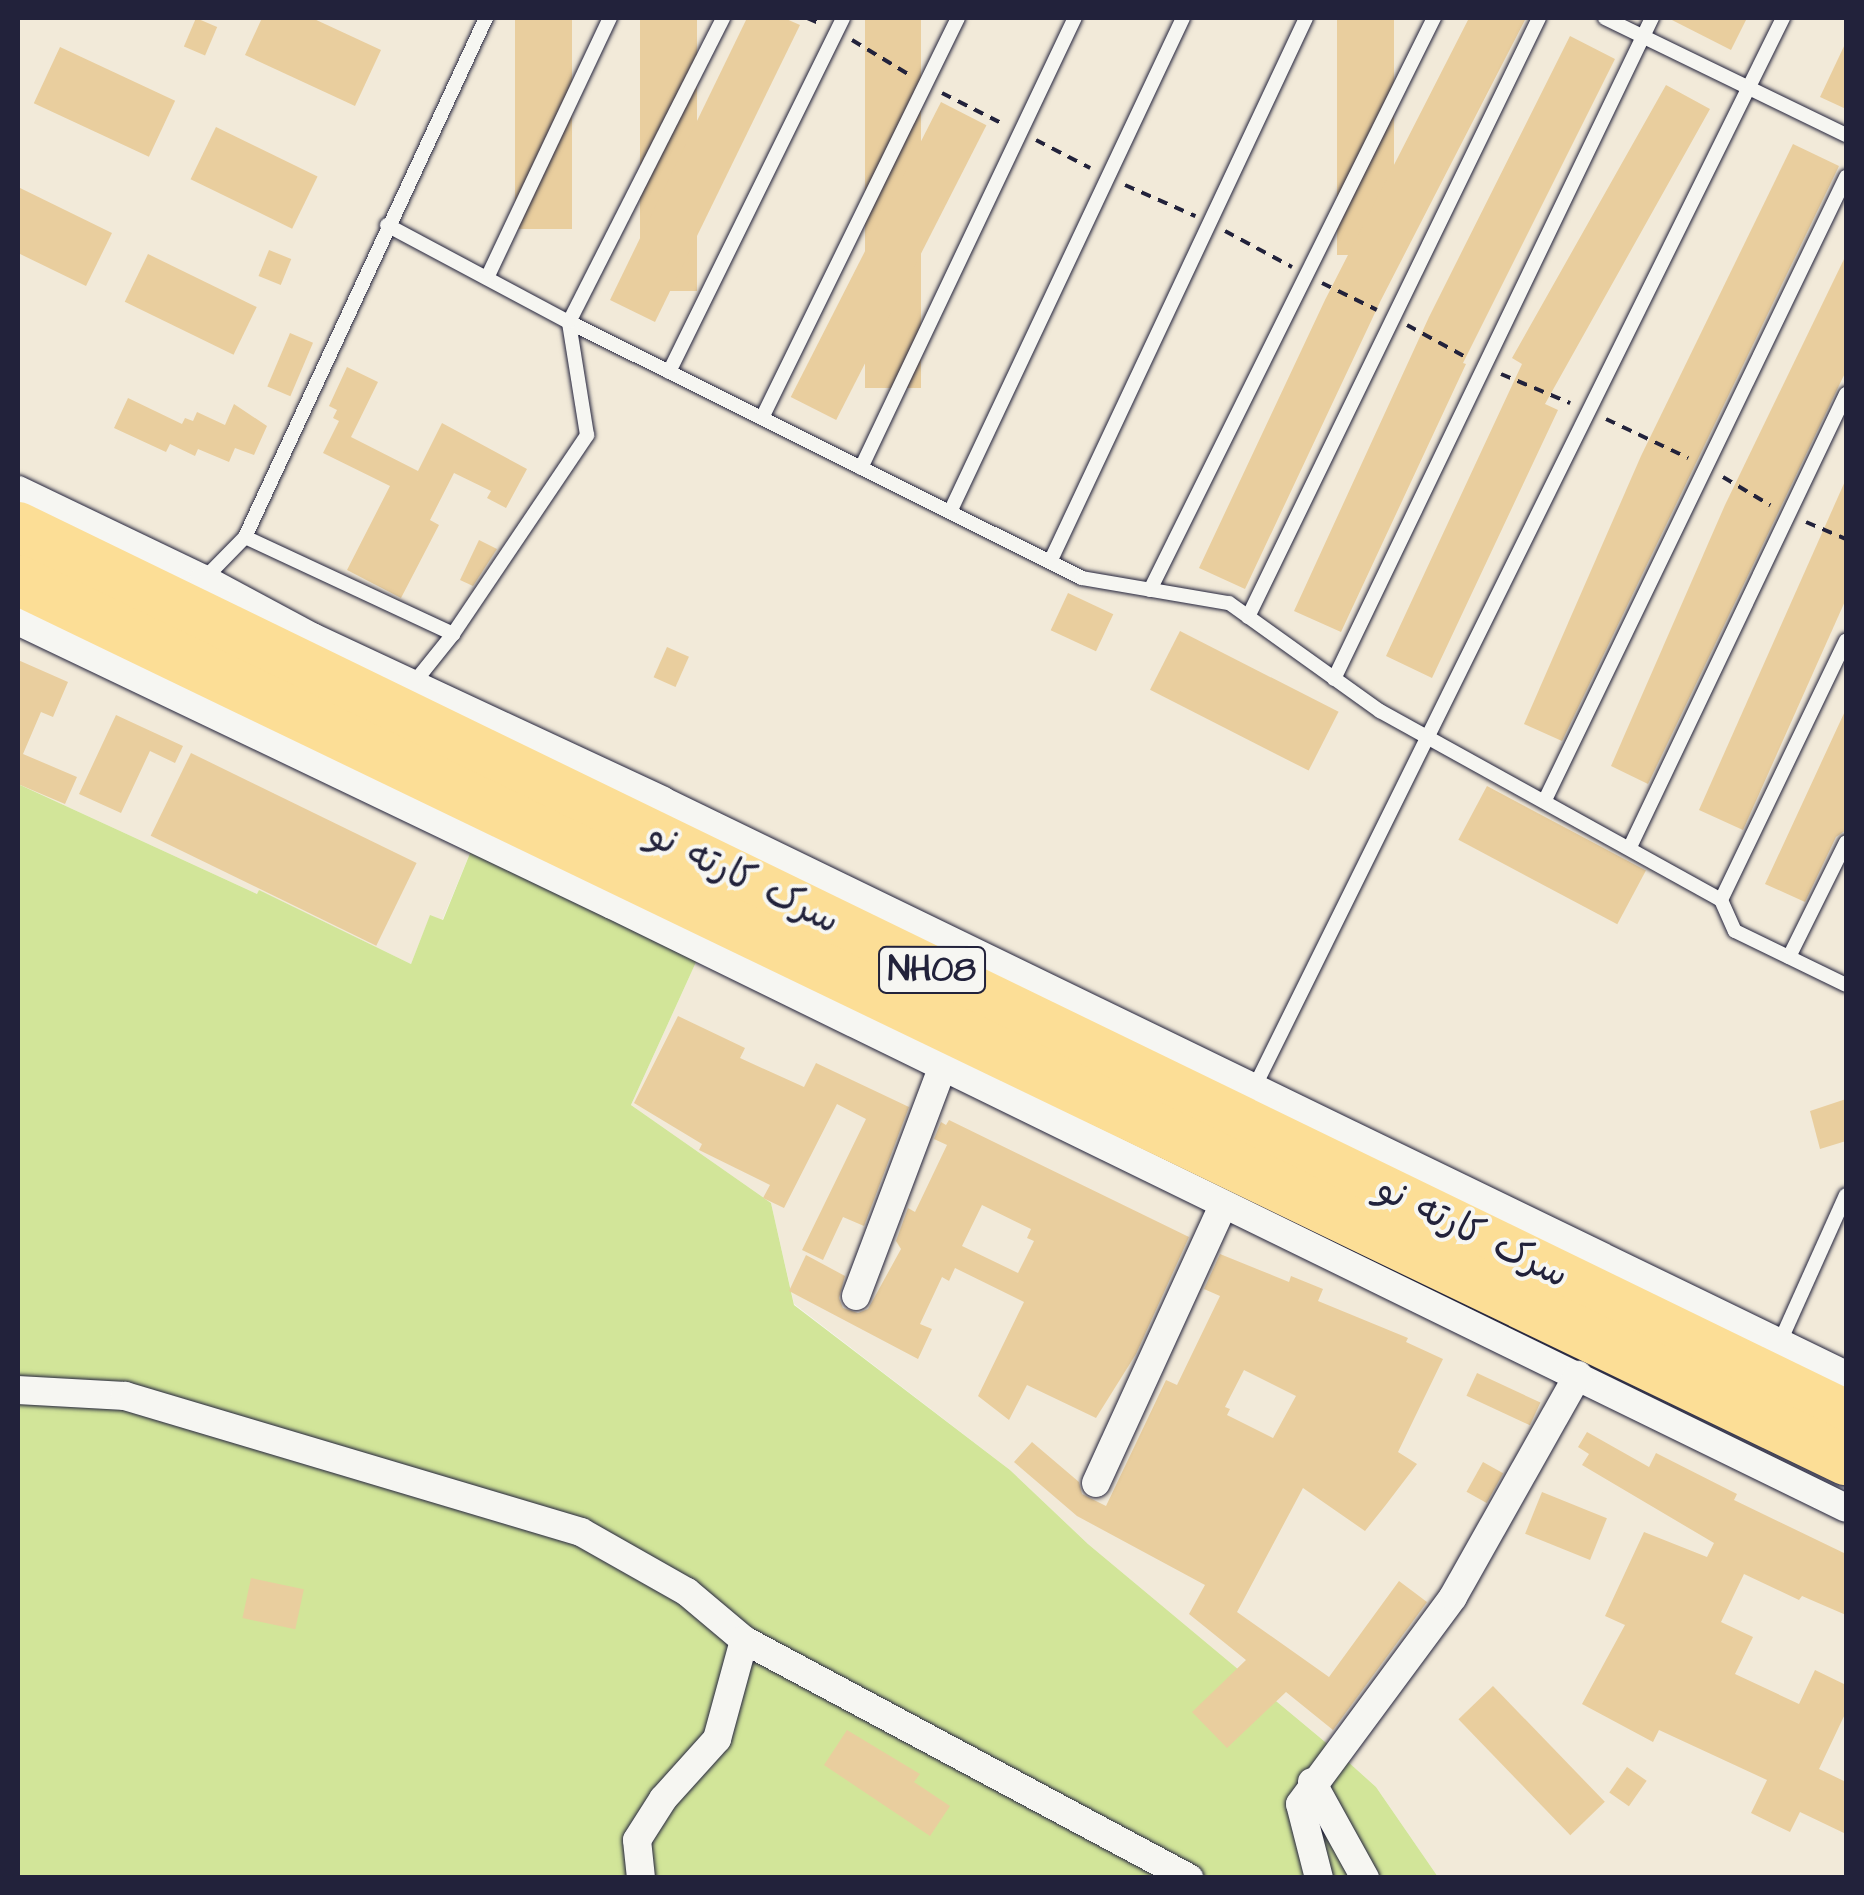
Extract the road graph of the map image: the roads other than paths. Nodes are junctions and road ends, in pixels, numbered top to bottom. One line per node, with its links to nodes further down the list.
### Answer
1 (486, 18): 18 (lane)
2 (610, 18): 19 (lane)
3 (723, 18): 20 (lane)
4 (843, 18): 21 (lane)
5 (958, 18): 23 (lane)
6 (1074, 18): 24 (lane)
7 (1184, 18): 26 (lane)
8 (1306, 18): 29 (lane)
9 (1434, 18): 32 (lane)
10 (1539, 18): 33 (lane)
11 (1606, 18): 14 (lane)
12 (1652, 18): 14 (lane)
13 (1783, 18): 15 (lane)
14 (1644, 36): 15 (lane); 37 (lane)
15 (1750, 88): 16 (lane); 39 (lane)
16 (1846, 135)
17 (1846, 177): 40 (lane)
18 (387, 225): 19 (lane); 28 (lane)
19 (487, 278): 20 (lane)
20 (570, 322): 21 (lane); 35 (lane)
21 (669, 372): 23 (lane)
22 (1846, 394): 42 (lane)
23 (762, 418): 24 (lane)
24 (861, 468): 26 (lane)
25 (18, 490): 30 (street)
26 (950, 512): 29 (lane)
27 (18, 526): 38 (highway, NH08)
28 (244, 537): 30 (lane); 35 (lane)
29 (1050, 562): 32 (lane)
30 (204, 578): 38 (street)
31 (18, 580): 38 (highway, NH08)
32 (1150, 590): 33 (lane)
33 (1248, 617): 37 (lane)
34 (18, 621): 46 (street)
35 (453, 634): 38 (lane)
36 (1846, 640): 43 (lane)
37 (1334, 678): 39 (lane)
38 (411, 725): 47 (street); 53 (highway, NH08)
39 (1431, 737): 40 (lane); 47 (lane)
40 (1545, 800): 42 (lane)
41 (1846, 842): 44 (lane)
42 (1630, 848): 43 (lane)
43 (1721, 900): 44 (lane)
44 (1789, 958): 45 (lane)
45 (1846, 985)
46 (942, 1069): 49 (street); 50 (street)
47 (1253, 1089): 53 (street)
48 (1846, 1195): 53 (lane)
49 (1223, 1205): 52 (street); 57 (street)
50 (856, 1296)
51 (1846, 1374): 53 (street)
52 (1578, 1375): 58 (street); 60 (street)
53 (1764, 1384): 55 (highway, NH08); 56 (highway, NH08)
54 (18, 1390): 59 (street)
55 (1846, 1415)
56 (1846, 1460)
57 (1096, 1482)
58 (1846, 1508)
59 (744, 1640): 61 (street); 62 (street)
60 (1312, 1782): 63 (street); 64 (street)
61 (641, 1878)
62 (1188, 1878)
63 (1319, 1878)
64 (1365, 1878)

